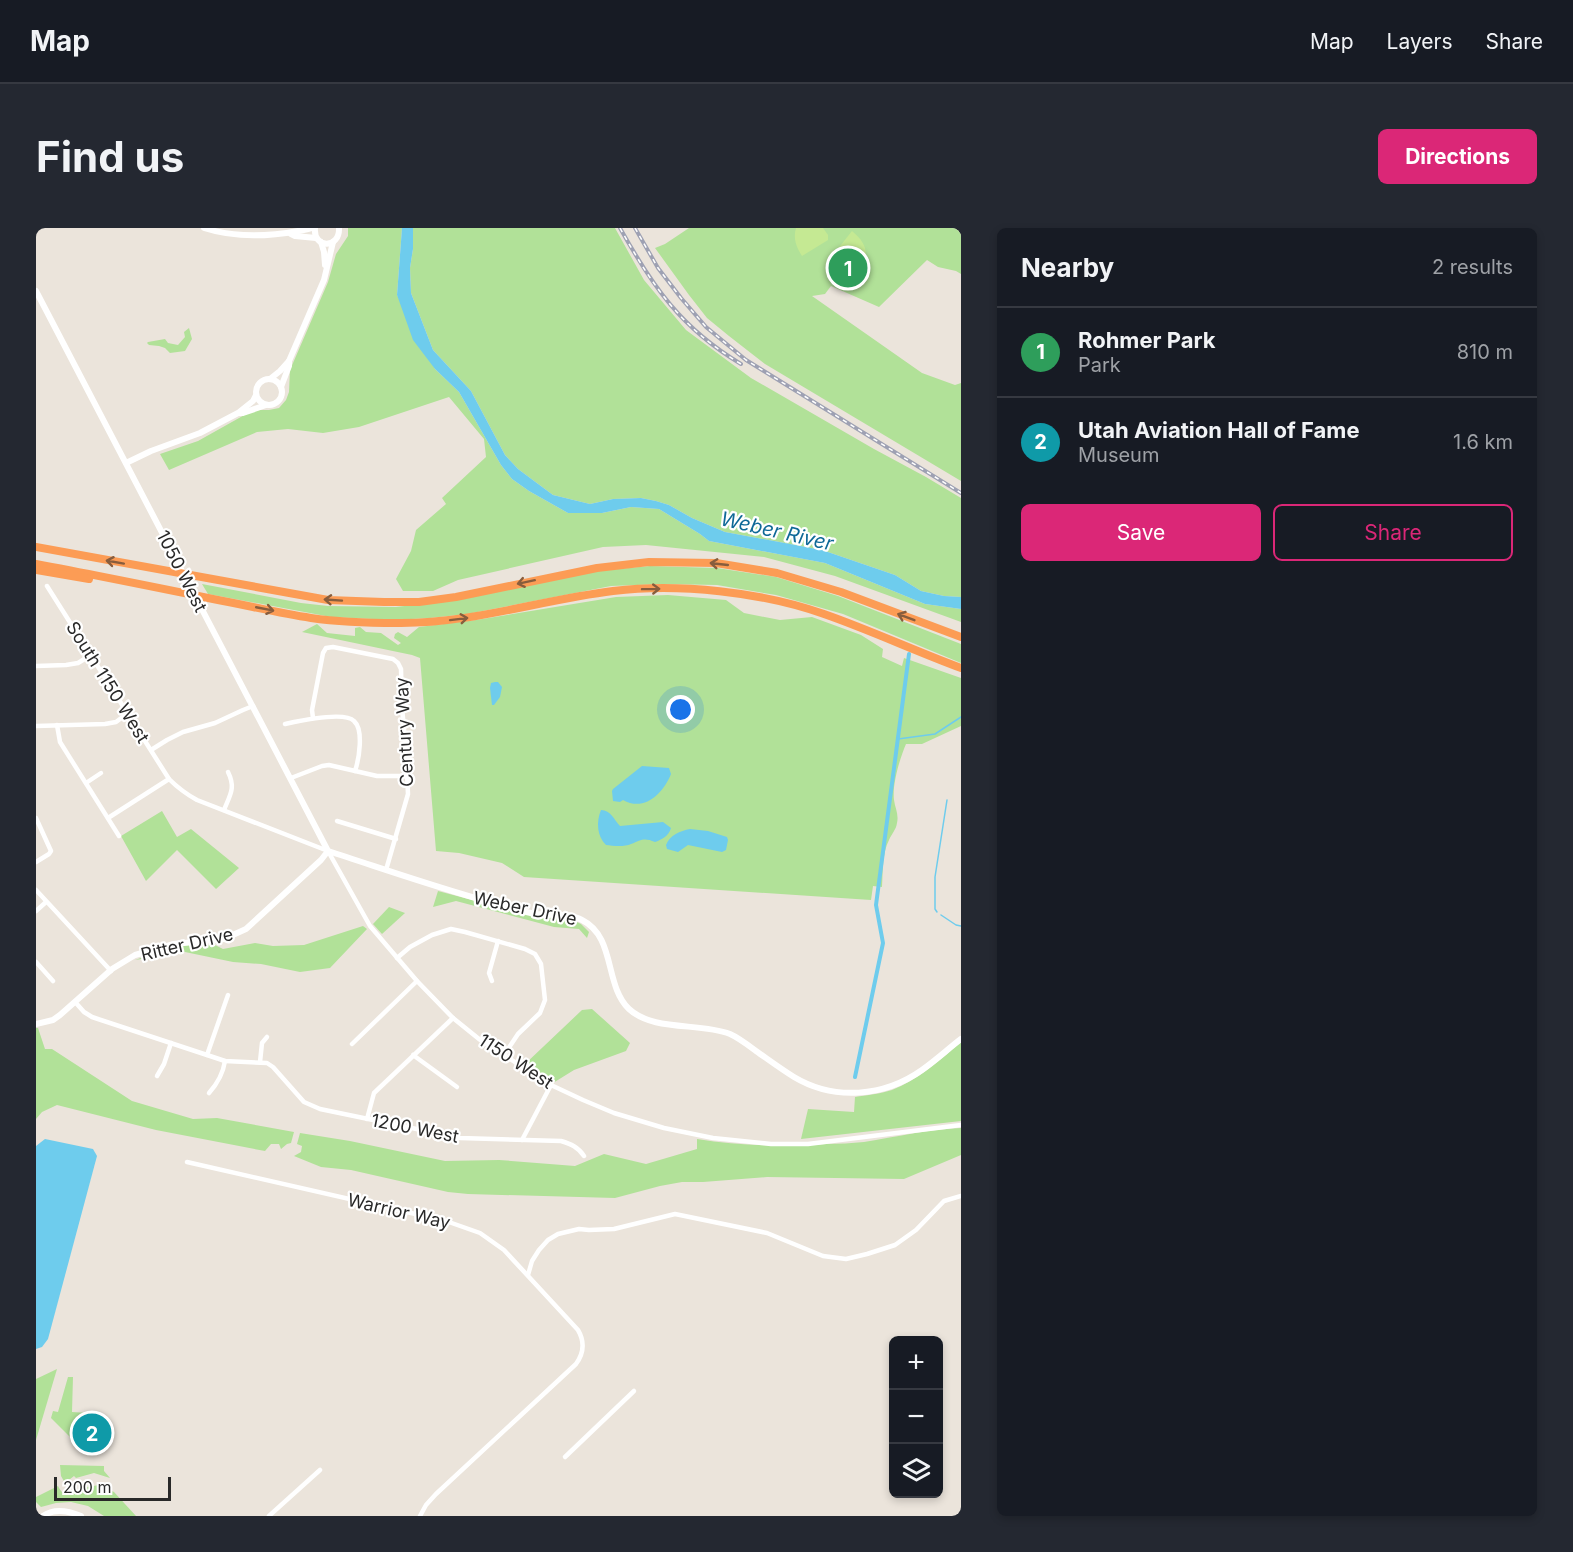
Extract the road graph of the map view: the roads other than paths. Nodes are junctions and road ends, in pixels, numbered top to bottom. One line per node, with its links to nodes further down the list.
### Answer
1 (204, 228): 4 (street)
2 (313, 228): 4 (street); 5 (street)
3 (339, 228): 6 (street)
4 (290, 234): 5 (street)
5 (318, 240): 6 (street); 7 (street)
6 (333, 242): 7 (street)
7 (327, 268): 9 (street)
8 (36, 291): 15 (street, 1050 West)
9 (289, 361): 10 (street); 11 (street)
10 (270, 379): 11 (street); 12 (street)
11 (281, 387): 13 (street)
12 (256, 395): 13 (street); 14 (street)
13 (266, 404): 14 (street)
14 (238, 413): 15 (street)
15 (126, 463): 27 (street, 1050 West)
16 (36, 542): 18 (highway)
17 (36, 548): 18 (highway)
18 (70, 554): 23 (highway, one-way to 18)
19 (36, 564): 22 (highway)
20 (36, 570): 22 (highway)
21 (47, 586): 24 (street, South 1150 West)
22 (176, 591): 26 (highway, one-way to 26)
23 (961, 637)
24 (91, 655): 25 (street); 28 (street, South 1150 West)
25 (36, 666)
26 (961, 668)
27 (253, 706): 33 (street); 38 (street, 1050 West)
28 (128, 714): 31 (street); 33 (street, South 1150 West)
29 (313, 718): 30 (street); 34 (street); 37 (street, Century Way)
30 (285, 724)
31 (57, 725): 32 (street); 40 (street)
32 (36, 726)
33 (151, 750): 39 (street, South 1150 West)
34 (355, 771): 37 (street); 38 (street)
35 (228, 772): 41 (street)
36 (101, 773): 40 (street)
37 (408, 776): 46 (street, Century Way)
38 (291, 778): 47 (street, 1050 West)
39 (169, 779): 41 (street); 43 (street)
40 (86, 783): 43 (street)
41 (224, 810): 47 (street)
42 (36, 818): 48 (street)
43 (108, 818): 45 (street)
44 (337, 820): 46 (street)
45 (119, 836)
46 (396, 839): 49 (street, Century Way)
47 (328, 851): 49 (street, Weber Drive); 54 (street, 1150 West); 56 (street, Ritter Drive)
48 (36, 862)
49 (386, 870): 65 (street, Weber Drive)
50 (36, 890): 51 (street)
51 (46, 902): 52 (street); 56 (street)
52 (36, 911)
53 (498, 941): 54 (street); 59 (street); 70 (street)
54 (397, 958): 58 (street, 1150 West)
55 (36, 962): 57 (street)
56 (111, 971): 61 (street, Ritter Drive)
57 (53, 981)
58 (417, 981): 62 (street, 1150 West); 67 (street)
59 (492, 981)
60 (228, 995): 68 (street)
61 (76, 1003): 63 (street, Ritter Drive); 66 (street)
62 (453, 1018): 69 (street); 70 (street, 1150 West)
63 (36, 1024)
64 (267, 1037): 72 (street)
65 (961, 1040)
66 (171, 1043): 68 (street); 73 (street)
67 (352, 1044)
68 (207, 1055): 71 (street)
69 (414, 1055): 75 (street); 77 (street)
70 (504, 1055): 74 (street, 1150 West)
71 (225, 1060): 72 (street); 76 (street)
72 (260, 1062): 77 (street, 1200 West)
73 (157, 1076)
74 (551, 1085): 78 (street, 1150 West); 79 (street)
75 (457, 1088)
76 (209, 1093)
77 (367, 1119): 79 (street, 1200 West)
78 (961, 1125)
79 (522, 1140): 80 (street, 1200 West)
80 (584, 1156)
81 (187, 1162): 83 (street, Warrior Way)
82 (961, 1196): 83 (street)
83 (528, 1275): 91 (street, Warrior Way)
84 (634, 1391): 85 (street)
85 (565, 1457)
86 (320, 1470): 90 (street)
87 (59, 1514): 88 (street); 89 (street)
88 (43, 1516)
89 (81, 1516)
90 (269, 1516)
91 (420, 1516)

